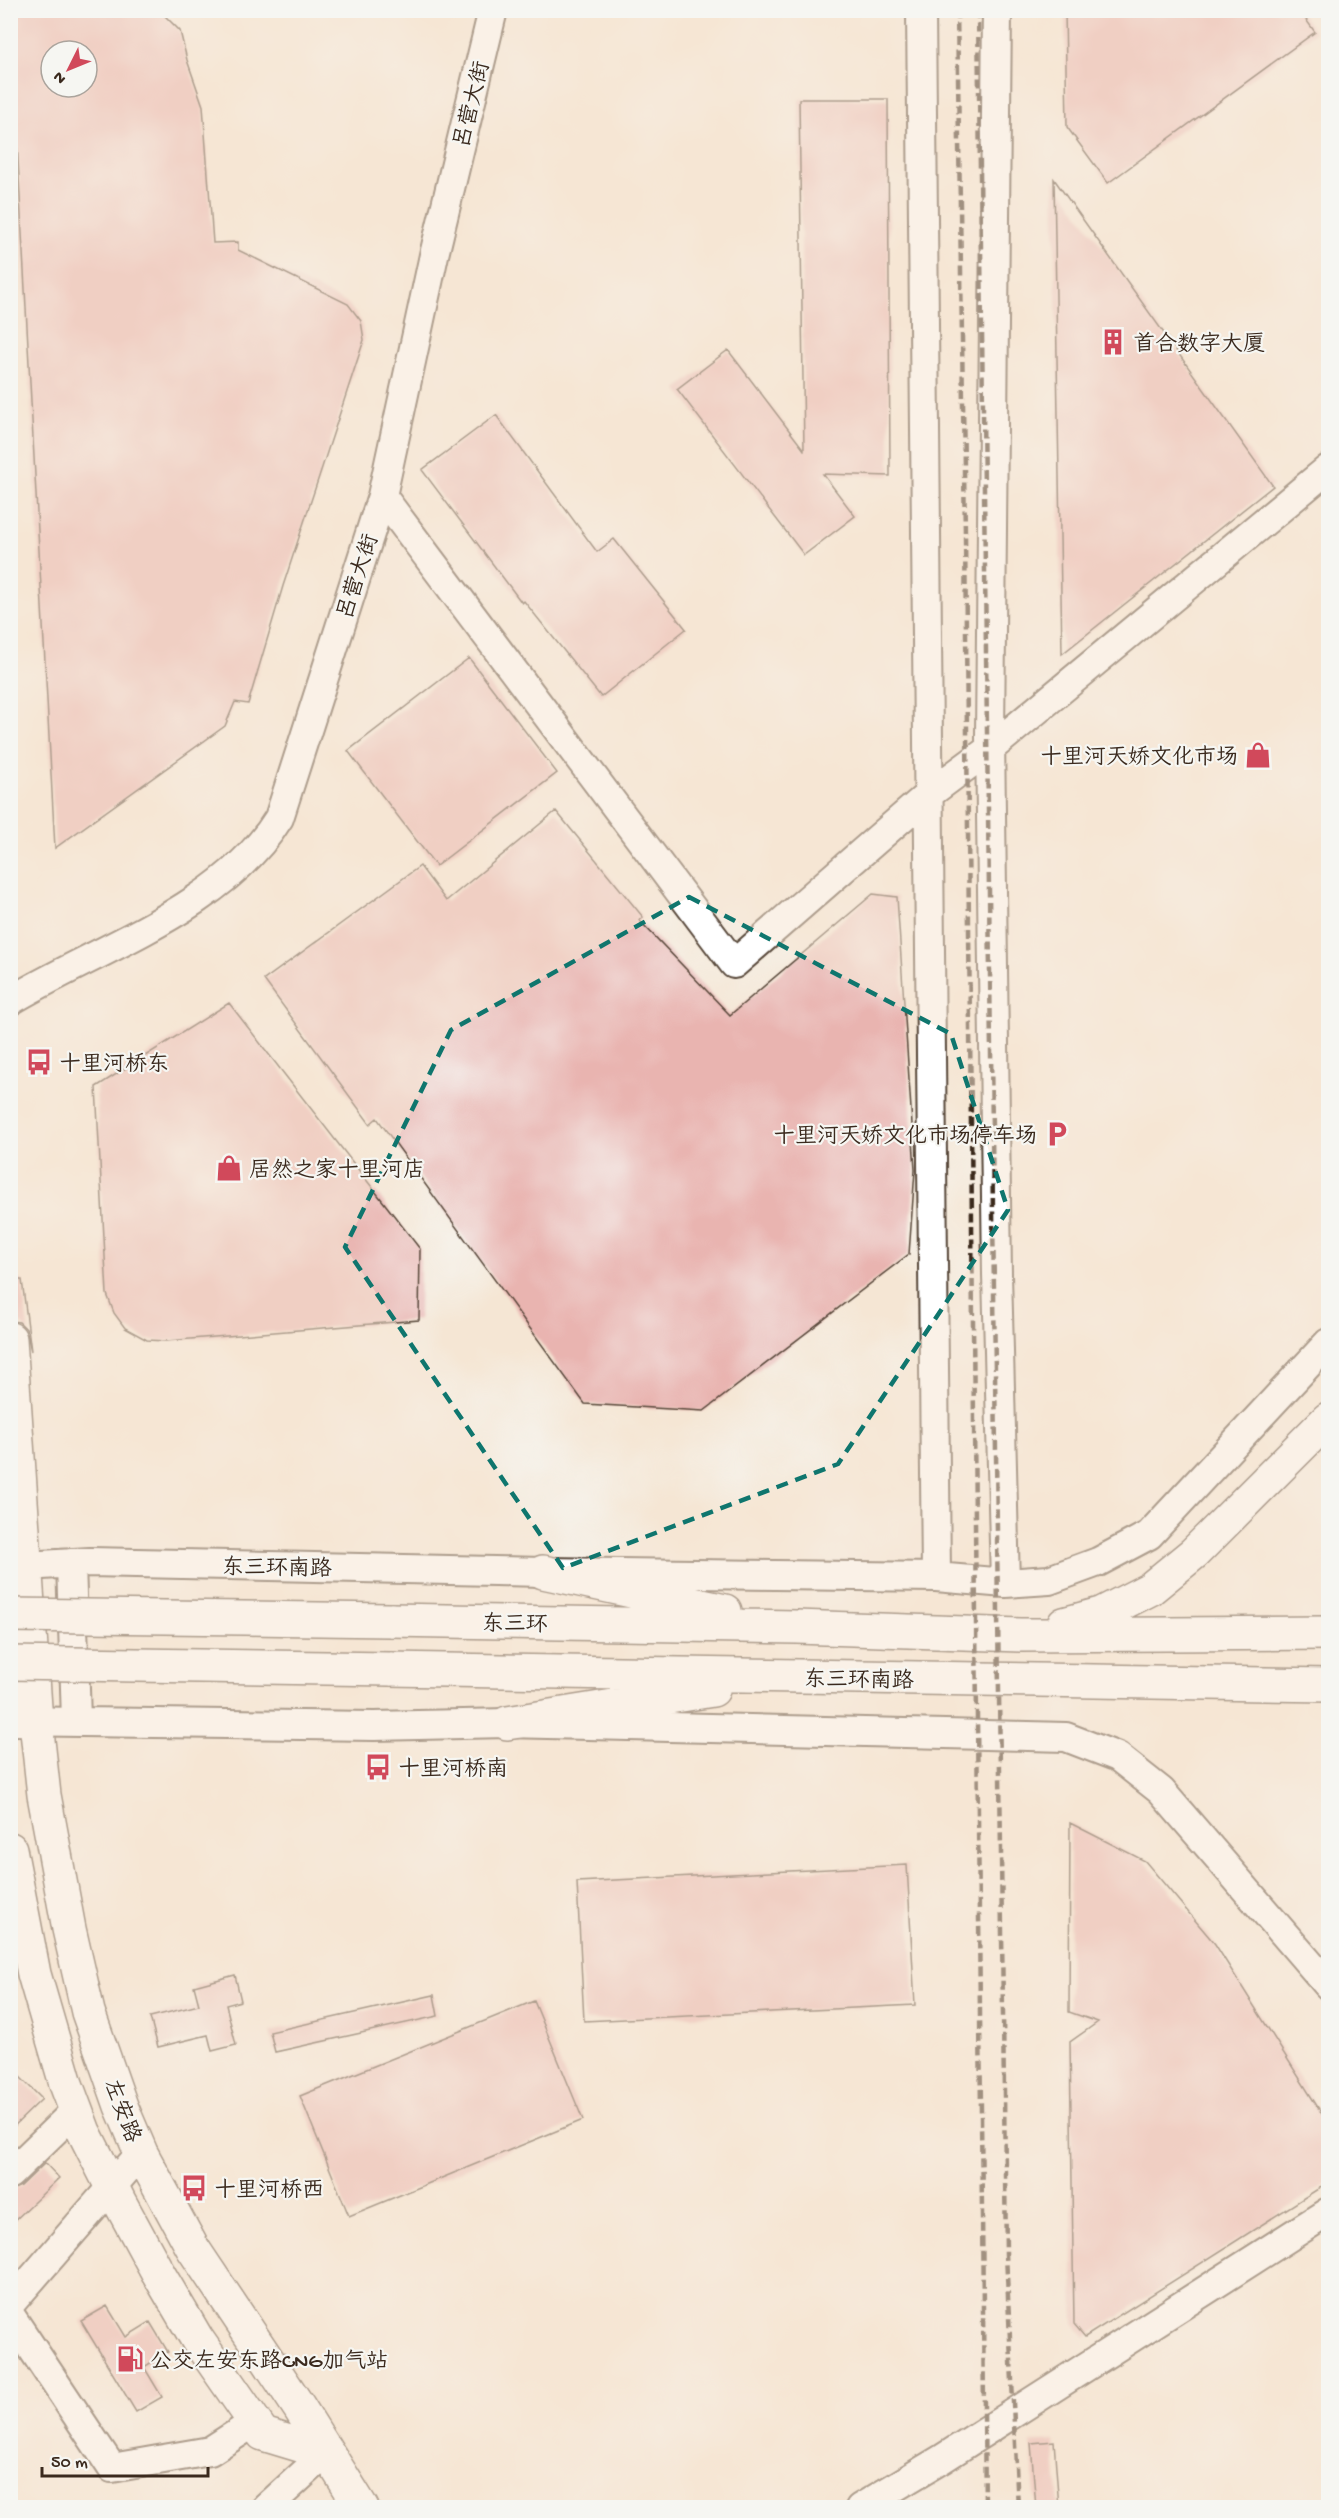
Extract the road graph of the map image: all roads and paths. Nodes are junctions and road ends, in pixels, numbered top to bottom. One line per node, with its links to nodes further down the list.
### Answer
1 (493, 10): 5 (street, 吕营大街)
2 (921, 10): 7 (street)
3 (997, 10): 6 (street)
4 (1329, 469): 6 (street)
5 (382, 496): 7 (street); 8 (street, 吕营大街)
6 (991, 748): 7 (street); 16 (street)
7 (929, 794): 15 (street)
8 (10, 1000)
9 (10, 1339): 13 (main road, 左安路)
10 (1329, 1343): 16 (street, 东三环南路)
11 (1329, 1419): 20 (main road)
12 (71, 1563): 13 (street, 东三环南路); 14 (street, 东三环南路); 24 (street)
13 (18, 1567): 25 (main road, 左安路)
14 (543, 1572): 15 (street, 东三环南路); 18 (main road)
15 (936, 1577): 16 (street, 东三环南路)
16 (1005, 1583)
17 (10, 1615): 18 (main road, 东三环, bridge)
18 (797, 1627): 20 (main road, 东三环)
19 (1329, 1634): 20 (main road)
20 (1020, 1635)
21 (10, 1663): 22 (main road, 东三环南路, bridge)
22 (800, 1677): 23 (main road, 东三环南路); 26 (main road)
23 (1329, 1685)
24 (76, 1720): 25 (street); 26 (street)
25 (23, 1722): 30 (main road, 左安路)
26 (507, 1723): 28 (street)
27 (10, 1849): 29 (main road, 左安路)
28 (1329, 1985)
29 (76, 2110): 31 (street); 32 (main road, 左安路)
30 (141, 2153): 32 (street); 37 (main road, 左安路)
31 (10, 2174)
32 (112, 2186): 34 (street); 36 (main road, 左安路)
33 (1329, 2212): 40 (street)
34 (10, 2304)
35 (10, 2315): 36 (street)
36 (255, 2422): 37 (main road, 左安路)
37 (326, 2453): 38 (street); 39 (main road, 左安路)
38 (266, 2508)
39 (362, 2508)
40 (860, 2508)

